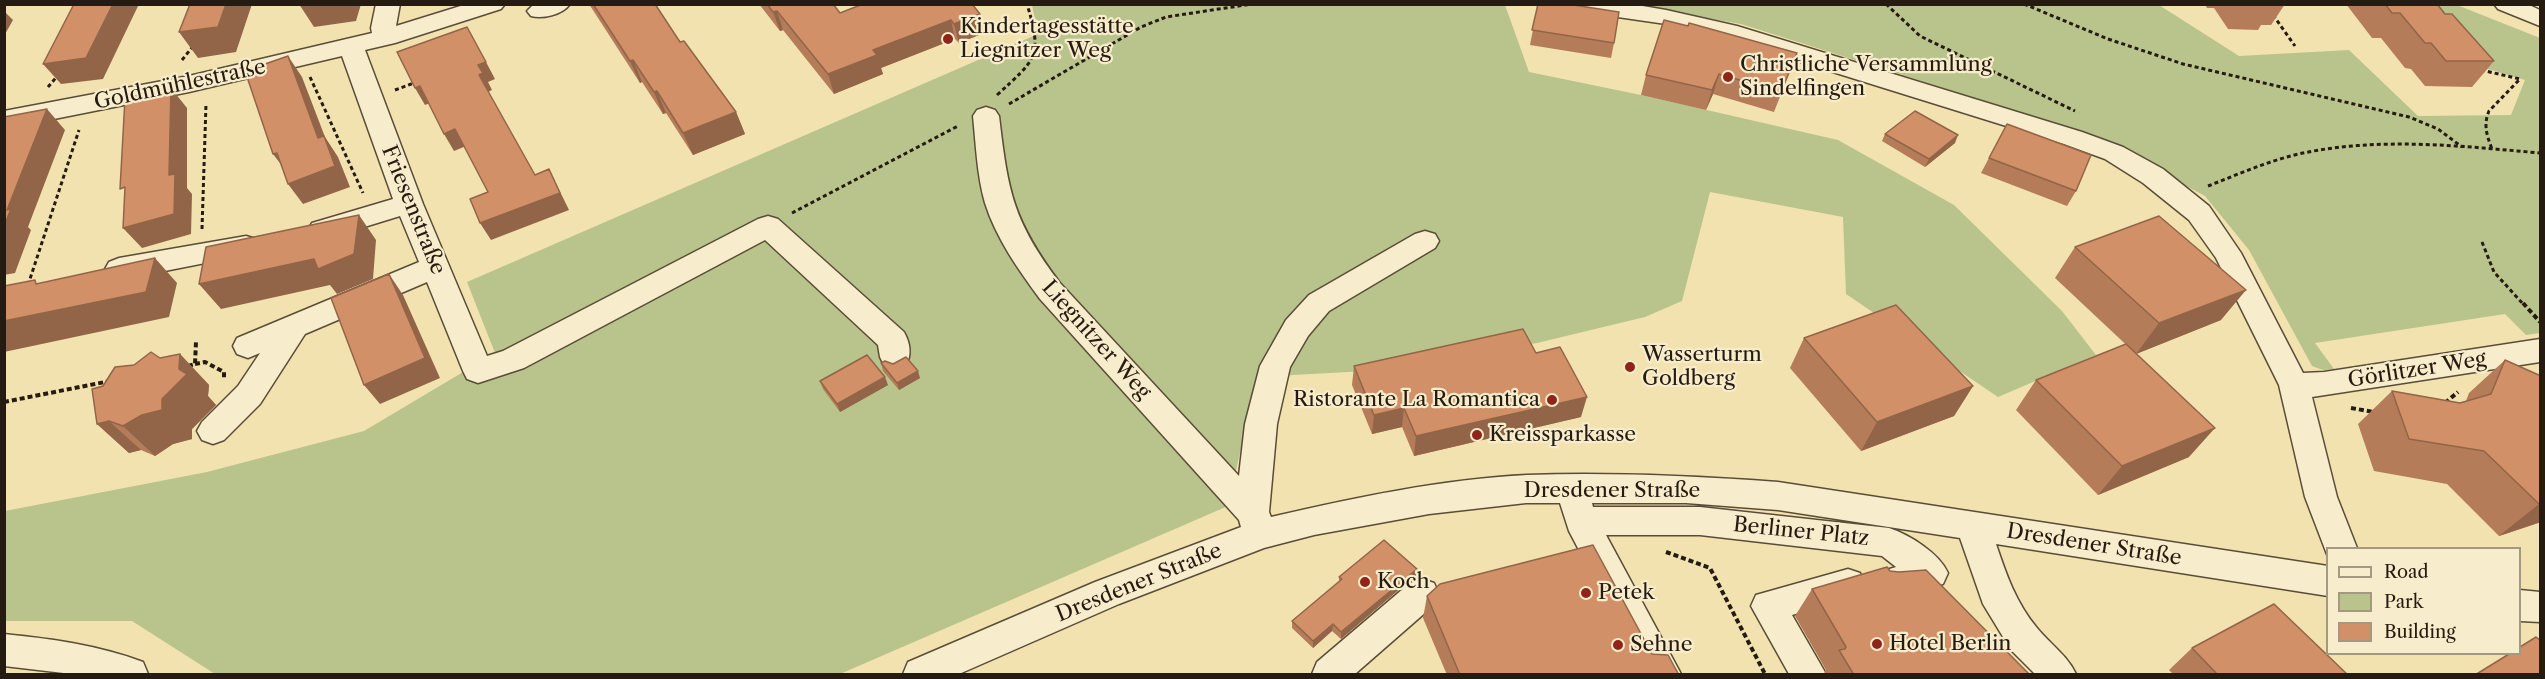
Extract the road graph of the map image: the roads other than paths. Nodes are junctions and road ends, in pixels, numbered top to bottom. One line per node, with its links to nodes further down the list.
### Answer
1 (388, 4): 6 (street)
2 (493, 4): 6 (street, Goldmühlestraße)
3 (1576, 4): 20 (street)
4 (2506, 4): 5 (street)
5 (2541, 19)
6 (386, 38): 7 (street, Goldmühlestraße)
7 (351, 47): 9 (street, Goldmühlestraße); 10 (street, Friesenstraße)
8 (989, 108): 24 (street, Liegnitzer Weg)
9 (4, 120)
10 (409, 204): 11 (street); 14 (street, Friesenstraße)
11 (299, 236)
12 (270, 242): 15 (street)
13 (1425, 242): 24 (street)
14 (435, 267): 16 (street); 18 (street, Friesenstraße)
15 (98, 273)
16 (295, 326): 17 (street); 21 (street)
17 (248, 346)
18 (895, 357)
19 (2538, 364): 20 (street, Görlitzer Weg)
20 (2294, 385): 26 (street)
21 (213, 431)
22 (1572, 487): 23 (street); 24 (street, Dresdener Straße); 25 (street, Dresdener Straße)
23 (1581, 521): 35 (street); 36 (street, Berliner Platz)
24 (1257, 523): 32 (street, Dresdener Straße)
25 (1974, 526): 27 (street, Dresdener Straße); 37 (street)
26 (2339, 547)
27 (2326, 581)
28 (1422, 594): 34 (street)
29 (2521, 606): 30 (street)
30 (2541, 607)
31 (4, 650): 33 (street)
32 (932, 672)
33 (130, 675)
34 (1330, 675)
35 (1663, 675)
36 (1808, 675)
37 (2058, 675)

